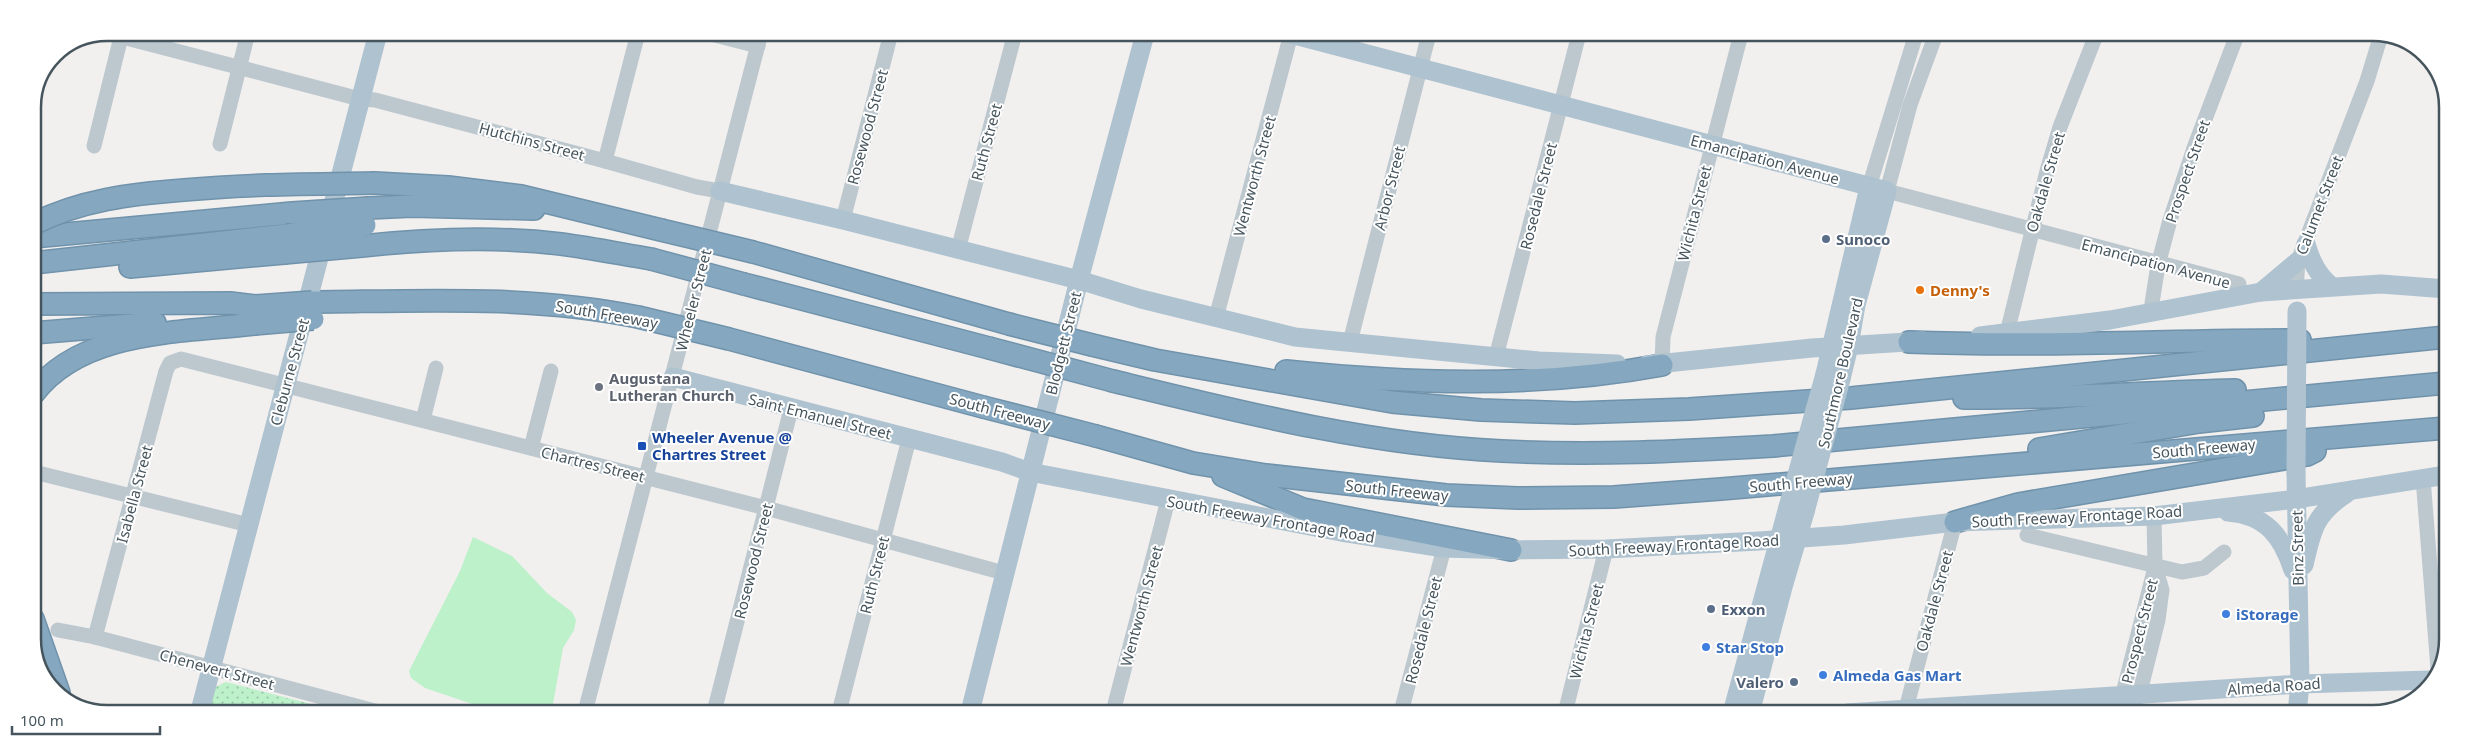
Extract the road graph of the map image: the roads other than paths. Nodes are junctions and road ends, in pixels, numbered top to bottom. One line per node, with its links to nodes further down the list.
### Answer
1 (115, 41): 26 (street)
2 (142, 41): 20 (street, Hutchins Street)
3 (246, 41): 20 (street)
4 (376, 41): 22 (main road, Cleburne Street)
5 (636, 41): 27 (street)
6 (759, 41): 29 (street, Wheeler Street)
7 (889, 41): 32 (street, Rosewood Street)
8 (1013, 41): 38 (street, Ruth Street)
9 (1143, 41): 45 (main road, Blodgett Street)
10 (1289, 41): 55 (street, Wentworth Street)
11 (1317, 41): 21 (main road, Emancipation Avenue)
12 (1427, 41): 21 (street, Arbor Street)
13 (1578, 41): 23 (street, Rosedale Street)
14 (1739, 41): 25 (street, Wichita Street)
15 (1914, 41): 28 (street, Southmore Boulevard)
16 (1933, 41): 28 (street, Southmore Boulevard)
17 (2094, 41): 34 (street, Oakdale Street)
18 (2235, 41): 43 (street, Prospect Street)
19 (2379, 42): 37 (street, Calumet Street)
20 (239, 67): 22 (street, Hutchins Street); 24 (street)
21 (1420, 69): 23 (main road, Emancipation Avenue); 60 (street, Arbor Street)
22 (360, 99): 27 (street, Hutchins Street); 75 (main road, Cleburne Street)
23 (1561, 104): 25 (main road, Emancipation Avenue); 66 (street, Rosedale Street)
24 (220, 144)
25 (1711, 144): 28 (main road, Emancipation Avenue); 68 (street, Wichita Street)
26 (94, 146)
27 (605, 160): 29 (street, Hutchins Street)
28 (1878, 189): 34 (street, Emancipation Avenue); 52 (main road, Southmore Boulevard); 64 (main road, Southmore Boulevard)
29 (720, 191): 32 (main road, Hutchins Street); 72 (street, Wheeler Street)
30 (367, 216): 33 (highway); 35 (highway, bridge); 36 (highway, bridge)
31 (41, 220): 33 (highway, bridge)
32 (843, 220): 38 (main road, Hutchins Street)
33 (630, 224): 65 (highway, bridge)
34 (2031, 230): 43 (street, Emancipation Avenue); 57 (street, Oakdale Street)
35 (41, 236)
36 (286, 244): 39 (highway); 44 (highway); 74 (highway, bridge)
37 (2306, 244): 41 (street, Calumet Street); 47 (main road)
38 (958, 250): 45 (main road)
39 (83, 257): 40 (highway); 42 (highway)
40 (41, 259)
41 (2298, 261): 49 (street, Calumet Street); 50 (main road)
42 (41, 262)
43 (2158, 265): 46 (street, Emancipation Avenue); 53 (street, Prospect Street)
44 (41, 273)
45 (1078, 280): 55 (main road); 86 (main road, Blodgett Street)
46 (2239, 284)
47 (2331, 286): 48 (main road); 49 (main road)
48 (2439, 288)
49 (2296, 291): 50 (main road); 87 (main road, Calumet Street, bridge)
50 (2261, 292): 53 (main road)
51 (41, 304): 54 (highway)
52 (1856, 305): 62 (main road); 63 (main road, Southmore Boulevard)
53 (2155, 312): 57 (main road)
54 (255, 315): 56 (highway); 76 (highway); 85 (highway, South Freeway, bridge)
55 (1216, 318): 60 (main road)
56 (41, 332)
57 (2008, 333): 61 (main road)
58 (2439, 338): 59 (highway)
59 (2412, 340): 61 (highway); 77 (highway)
60 (1350, 342): 66 (main road)
61 (1909, 342): 62 (main road)
62 (1885, 344): 63 (main road)
63 (1850, 346): 64 (main road); 71 (main road, Southmore Boulevard)
64 (1830, 347): 68 (main road); 71 (main road, Southmore Boulevard)
65 (1131, 348): 68 (highway); 77 (highway)
66 (1496, 357): 68 (main road)
67 (181, 359): 75 (street, Chartres Street); 94 (street, Isabella Street)
68 (1662, 365)
69 (436, 368): 80 (street)
70 (551, 371): 84 (street)
71 (1833, 376): 103 (main road, Southmore Boulevard, bridge)
72 (673, 377): 79 (main road, Saint Emanuel Street); 90 (street, Wheeler Street)
73 (2439, 378): 77 (highway)
74 (2439, 384)
75 (285, 385): 80 (street, Chartres Street); 101 (main road, Cleburne Street)
76 (41, 386)
77 (1851, 398)
78 (2439, 398): 92 (highway)
79 (791, 409): 83 (main road, Saint Emanuel Street); 97 (street, Rosewood Street)
80 (423, 420): 84 (street, Chartres Street)
81 (2439, 429): 82 (highway, South Freeway)
82 (2343, 437): 92 (highway, South Freeway); 100 (highway)
83 (909, 439): 86 (main road, South Freeway Frontage Road); 104 (street, Ruth Street)
84 (531, 448): 90 (street, Chartres Street)
85 (1194, 463): 92 (highway, South Freeway); 108 (highway)
86 (1030, 472): 96 (main road, South Freeway Frontage Road); 111 (main road, Blodgett Street)
87 (2296, 473): 95 (main road, Binz Street)
88 (41, 474): 94 (street)
89 (2439, 476): 91 (main road, South Freeway Frontage Road)
90 (646, 478): 97 (street, Chartres Street); 124 (street, Wheeler Street)
91 (2423, 478): 93 (main road, South Freeway Frontage Road); 117 (street)
92 (1828, 479)
93 (2352, 490): 95 (main road, South Freeway Frontage Road); 113 (main road)
94 (133, 496): 101 (street); 115 (street, Isabella Street)
95 (2296, 499): 98 (main road, South Freeway Frontage Road); 113 (main road, Binz Street)
96 (1168, 500): 106 (main road, South Freeway Frontage Road); 128 (street, Wentworth Street)
97 (766, 508): 104 (street, Chartres Street); 125 (street, Rosewood Street)
98 (2202, 510): 99 (main road, South Freeway Frontage Road); 113 (main road)
99 (2154, 516): 100 (main road, South Freeway Frontage Road); 110 (street, Prospect Street)
100 (1955, 522): 103 (main road, South Freeway Frontage Road); 133 (street, Oakdale Street)
101 (249, 525): 118 (main road, Cleburne Street)
102 (2027, 535): 110 (street)
103 (1788, 539): 105 (main road, South Freeway Frontage Road); 112 (main road, Southmore Boulevard); 132 (main road, Southmore Boulevard)
104 (882, 540): 111 (street, Chartres Street); 126 (street, Ruth Street)
105 (1727, 543): 107 (main road, South Freeway Frontage Road); 112 (main road)
106 (1444, 548): 108 (main road, South Freeway Frontage Road); 129 (street, Rosedale Street)
107 (1606, 549): 108 (main road, South Freeway Frontage Road); 130 (street, Wichita Street)
108 (1510, 550)
109 (2224, 552): 110 (street)
110 (2155, 566): 134 (street, Prospect Street)
111 (1004, 573): 127 (main road, Blodgett Street)
112 (1766, 583): 131 (main road, Southmore Boulevard)
113 (2297, 587): 121 (main road, Binz Street)
114 (58, 630): 115 (street, Chenevert Street)
115 (95, 637): 118 (street, Chenevert Street)
116 (41, 641): 119 (highway)
117 (2437, 653)
118 (212, 668): 122 (main road, Cleburne Street); 123 (street, Chenevert Street)
119 (54, 677)
120 (2423, 680): 121 (main road, Almeda Road)
121 (2300, 684): 134 (main road, Almeda Road); 135 (main road, Binz Street)
122 (202, 705)
123 (352, 705)
124 (587, 705)
125 (716, 705)
126 (841, 705)
127 (972, 705)
128 (1115, 705)
129 (1404, 705)
130 (1567, 705)
131 (1734, 705)
132 (1752, 705)
133 (1907, 705)
134 (2128, 705)
135 (2299, 705)

